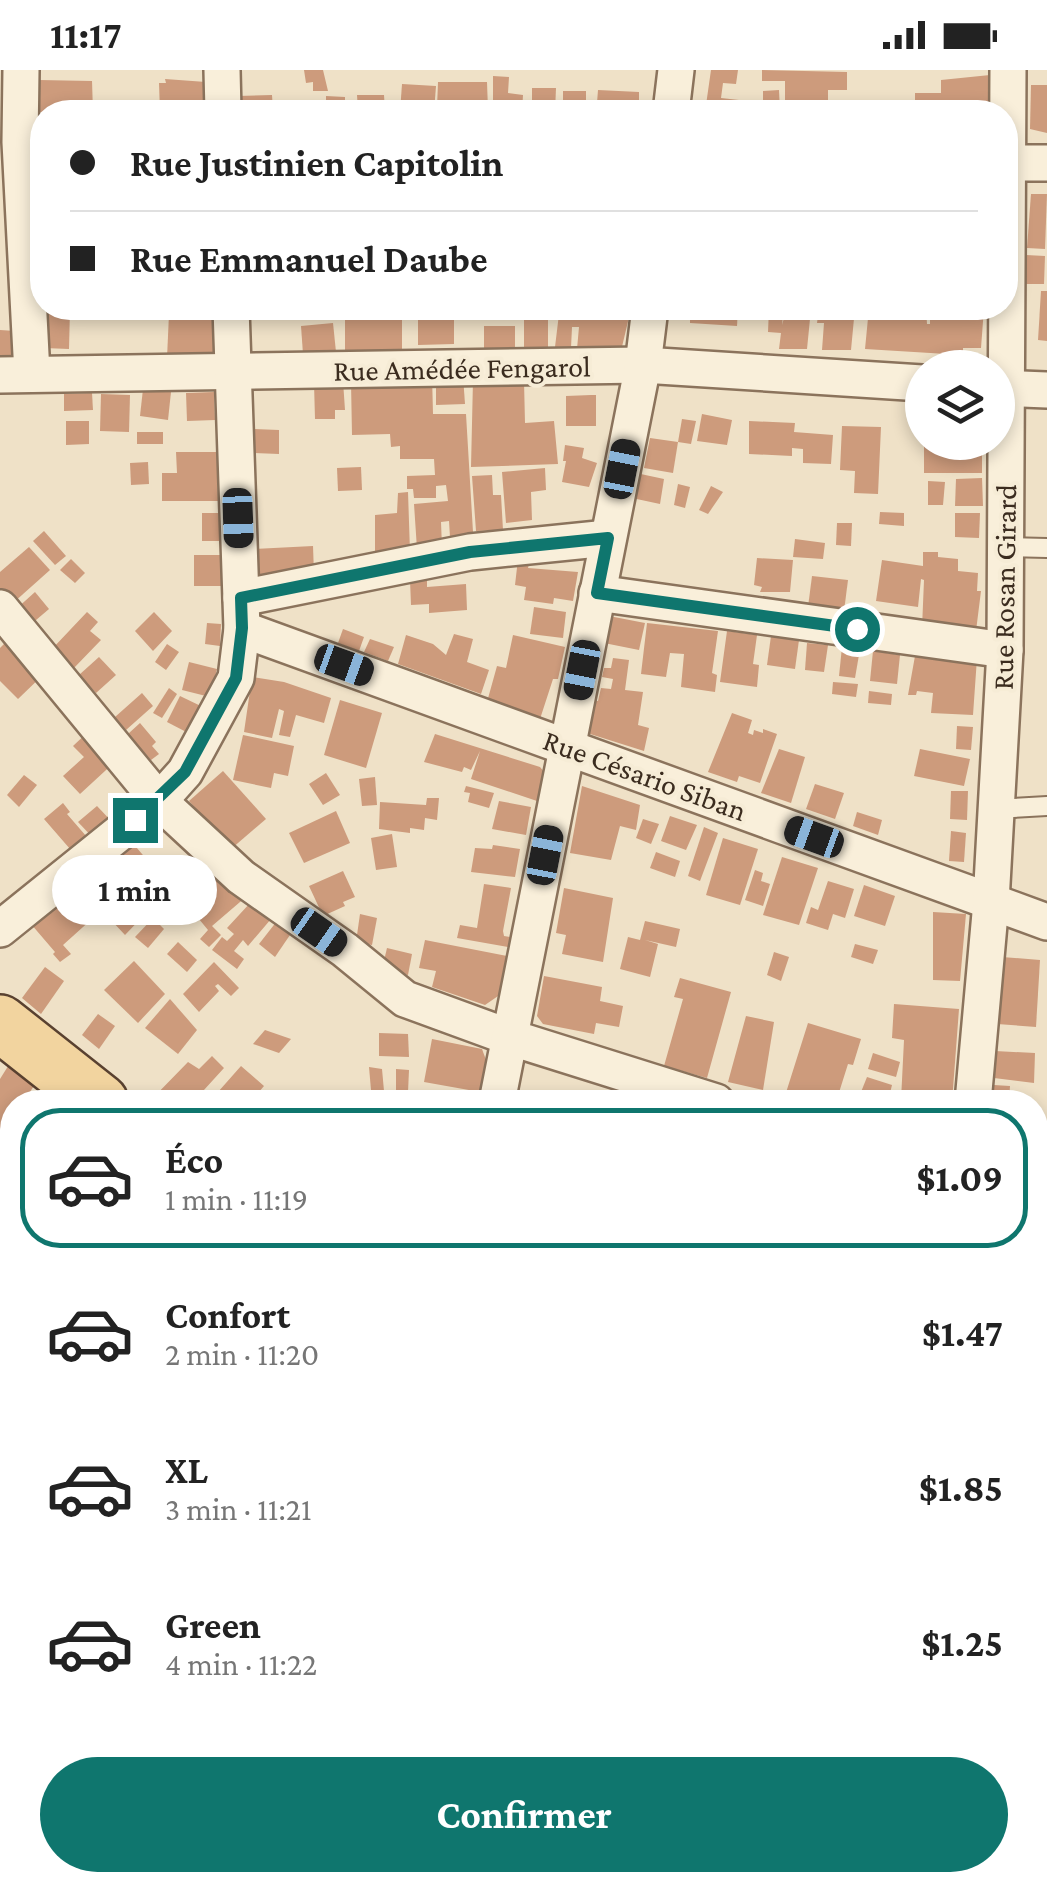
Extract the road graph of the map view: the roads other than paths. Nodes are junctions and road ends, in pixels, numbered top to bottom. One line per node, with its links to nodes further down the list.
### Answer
1 (21, 70): 8 (street)
2 (222, 70): 5 (street)
3 (676, 70): 6 (street)
4 (1008, 70): 7 (street, Rue Rosan Girard)
5 (223, 100)
6 (672, 100)
7 (1007, 100)
8 (21, 142): 11 (street)
9 (1018, 163): 10 (street)
10 (1047, 164)
11 (23, 263): 18 (street)
12 (231, 320): 17 (street)
13 (649, 320): 16 (street)
14 (1003, 320): 15 (street, Rue Rosan Girard)
15 (1003, 350)
16 (643, 366): 17 (street, Rue Amédée Fengarol); 19 (street, Rue Amédée Fengarol); 23 (street)
17 (233, 372): 18 (street, Rue Amédée Fengarol); 28 (street)
18 (16, 374)
19 (905, 382)
20 (1015, 389): 21 (street)
21 (1047, 390)
22 (1004, 460): 24 (street, Rue Rosan Girard)
23 (608, 538): 26 (street); 28 (street)
24 (1006, 546): 25 (lane); 29 (street, Rue Rosan Girard)
25 (1047, 548)
26 (597, 593): 29 (street); 30 (street)
27 (0, 608): 31 (street)
28 (242, 613): 30 (street, Rue Césario Siban); 31 (street)
29 (1005, 650): 33 (street, Rue Rosan Girard)
30 (566, 746): 34 (street, Rue Césario Siban); 38 (street)
31 (158, 801): 36 (street); 38 (street)
32 (1047, 806): 33 (lane)
33 (996, 809): 34 (street, Rue Rosan Girard)
34 (991, 902): 35 (street, Rue Césario Siban); 42 (street, Rue Rosan Girard)
35 (1047, 922)
36 (0, 929)
37 (0, 1023): 39 (main road)
38 (510, 1037): 40 (street); 41 (street)
39 (85, 1090)
40 (499, 1090)
41 (678, 1090)
42 (975, 1090)

